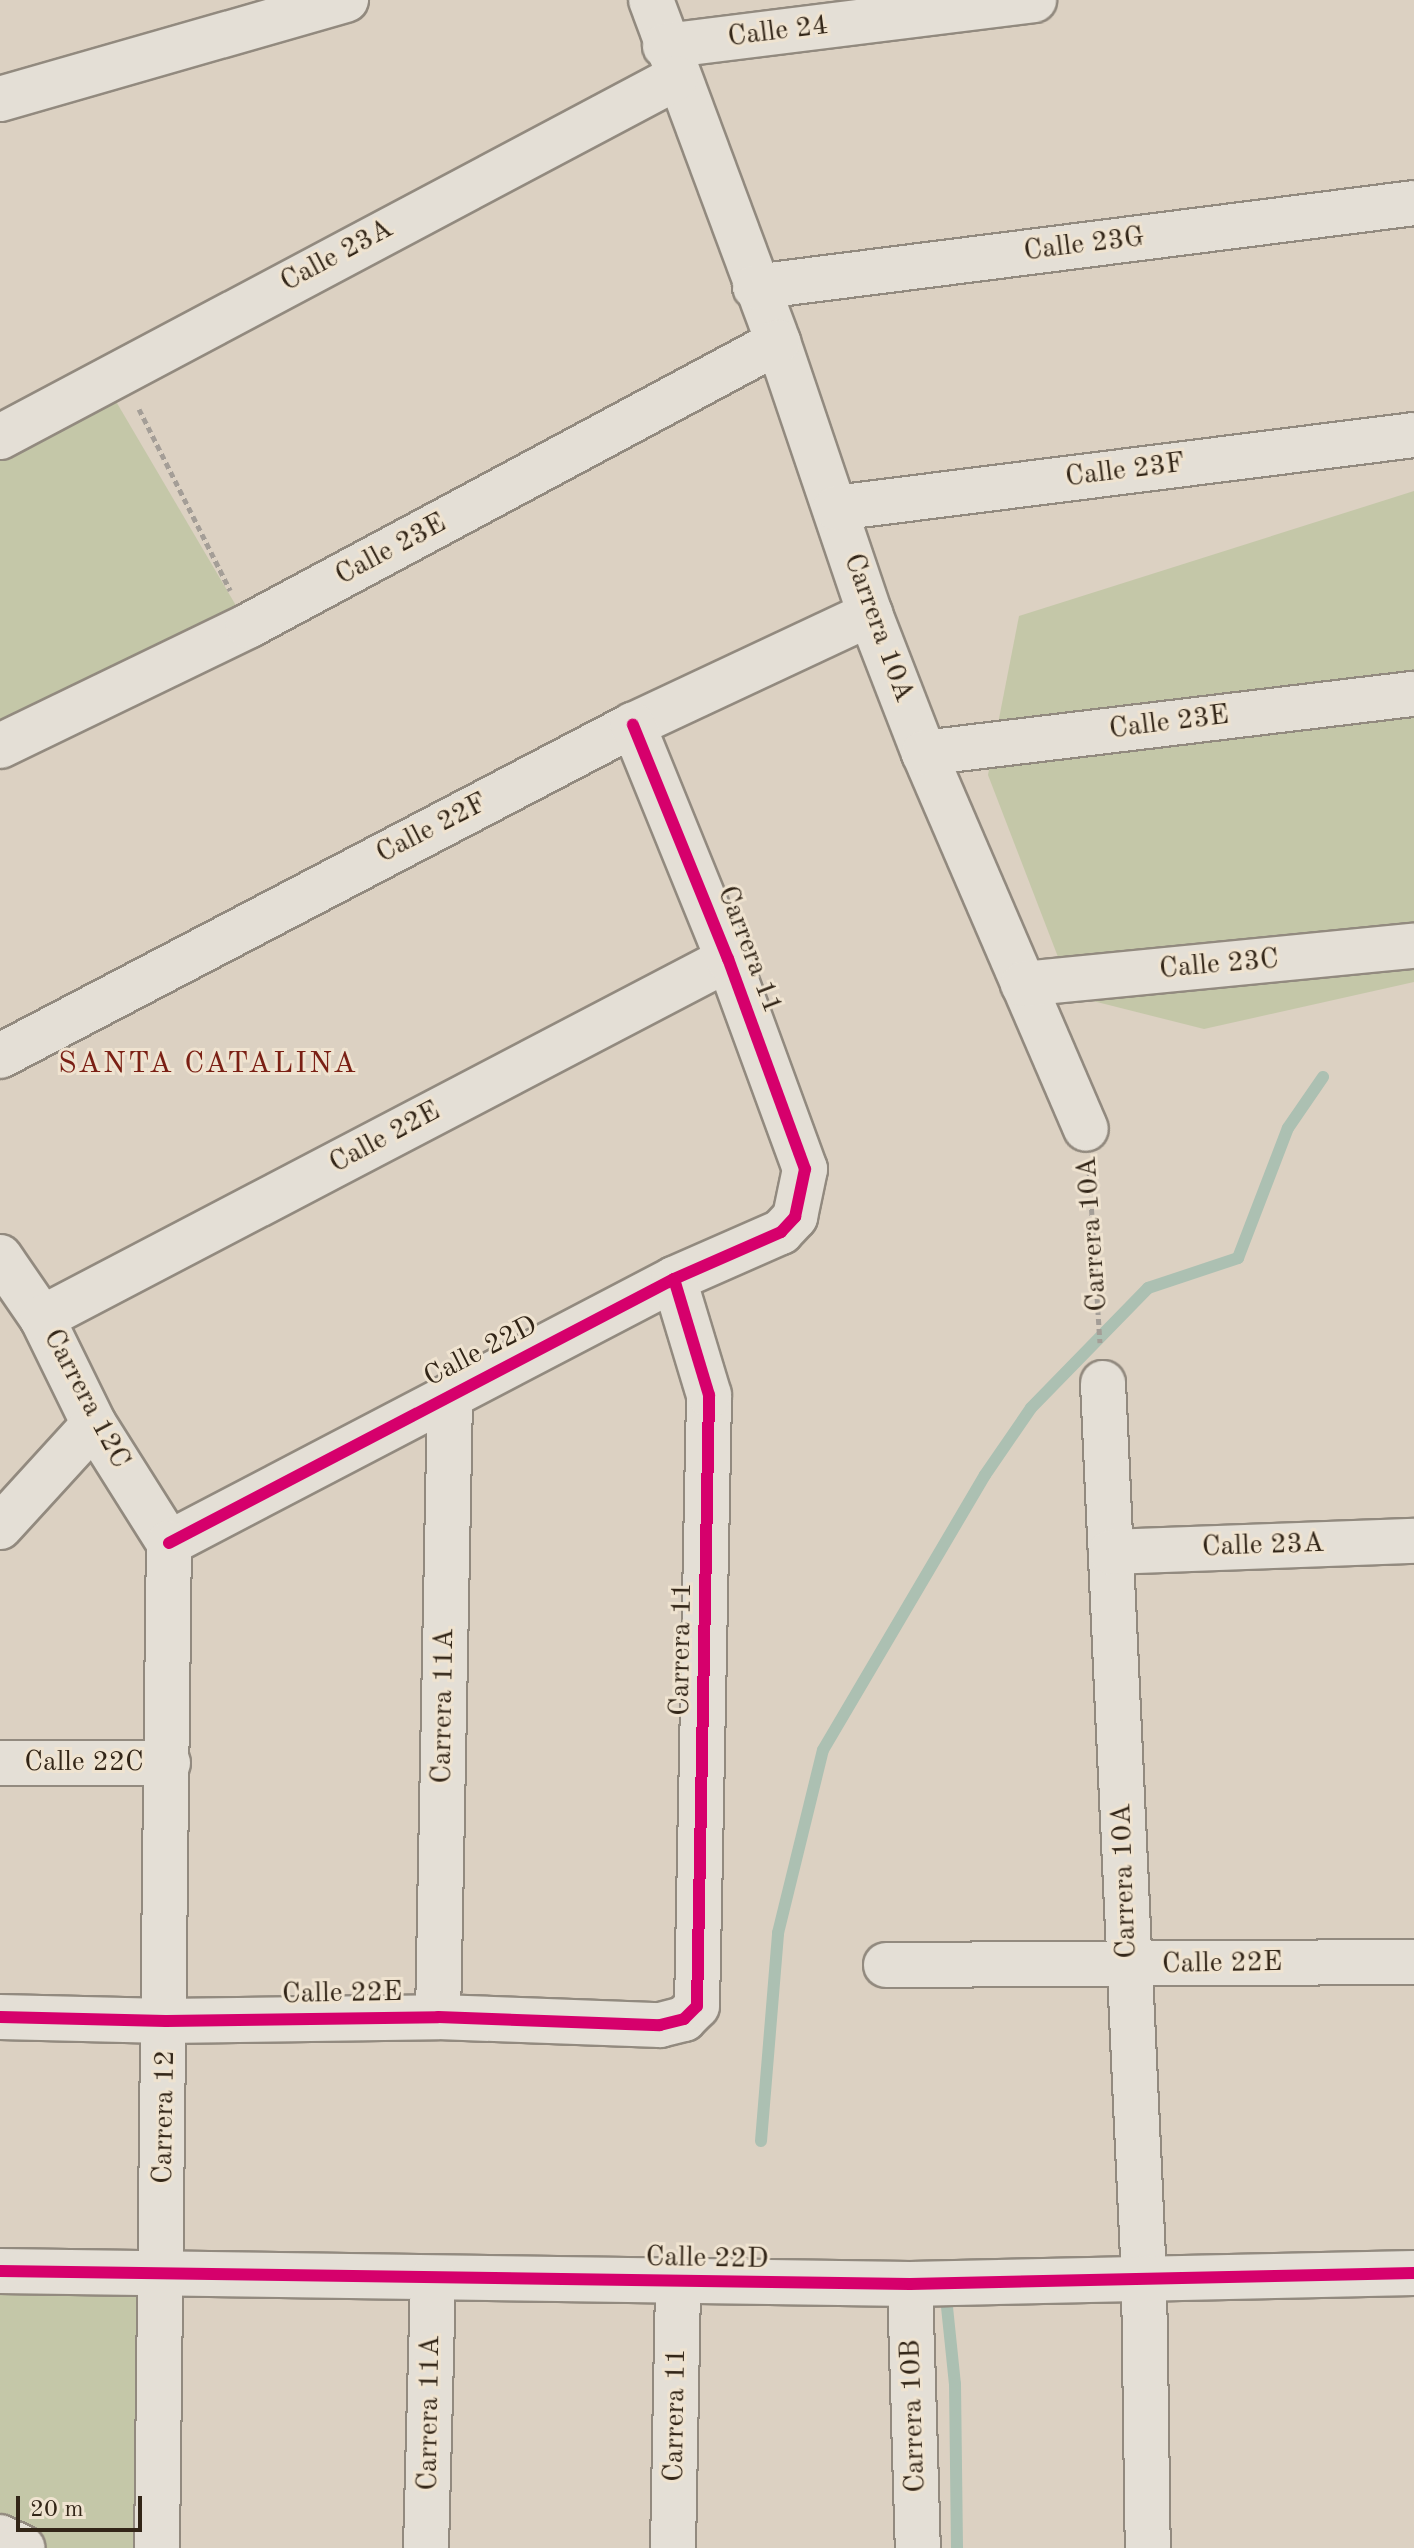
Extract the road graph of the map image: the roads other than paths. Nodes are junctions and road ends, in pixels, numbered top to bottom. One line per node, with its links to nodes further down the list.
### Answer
1 (346, 0): 5 (street)
2 (651, 0): 4 (street, Carrera 10A)
3 (1034, 0): 4 (street, Calle 24)
4 (670, 62): 7 (street, Carrera 10A); 10 (street, Calle 23A)
5 (0, 99)
6 (1414, 203): 7 (street, Calle 23G)
7 (755, 287): 8 (street, Carrera 10A)
8 (778, 342): 11 (street, Carrera 10A); 15 (street, Calle 23E)
9 (1414, 435): 11 (street, Calle 23F)
10 (0, 437)
11 (836, 508): 12 (street, Carrera 10A)
12 (870, 614): 14 (street, Calle 22F); 16 (street, Carrera 10A)
13 (1414, 694): 16 (street, Calle 23E)
14 (633, 725): 18 (street, Carrera 11); 20 (street, Calle 22F)
15 (0, 746)
16 (924, 753): 19 (street, Carrera 10A)
17 (1414, 946): 19 (street, Calle 23C)
18 (728, 959): 22 (street, Carrera 11); 25 (street, Calle 22E)
19 (1023, 984): 21 (street, Carrera 10A)
20 (0, 1056)
21 (1086, 1129)
22 (803, 1196): 24 (street, Calle 22D)
23 (0, 1257): 25 (street, Carrera 12C)
24 (674, 1279): 27 (street, Calle 22D); 40 (street, Carrera 11)
25 (42, 1318): 28 (street, Carrera 12C)
26 (1103, 1383): 32 (street, Carrera 10A)
27 (450, 1396): 31 (street, Calle 22D); 39 (street, Carrera 11A)
28 (94, 1424): 29 (street); 31 (street, Carrera 12C)
29 (0, 1527)
30 (1414, 1541): 32 (street, Calle 23A)
31 (169, 1543): 34 (street, Carrera 12)
32 (1111, 1552): 37 (street, Carrera 10A)
33 (0, 1763): 34 (street, Calle 22C)
34 (168, 1763): 41 (street, Carrera 12)
35 (1414, 1962): 37 (street, Calle 22E)
36 (886, 1965): 37 (street, Calle 22E)
37 (1128, 1965): 46 (street, Carrera 10A)
38 (0, 2017): 41 (street, Calle 22E)
39 (438, 2017): 40 (street, Calle 22E); 41 (street, Calle 22E)
40 (684, 2019)
41 (166, 2021): 44 (street, Carrera 12)
42 (0, 2271): 44 (street, Calle 22D)
43 (1414, 2273): 46 (street, Calle 22D)
44 (162, 2274): 45 (street, Calle 22D); 51 (street, Carrera 12)
45 (433, 2278): 47 (street, Calle 22D); 52 (street, Carrera 11A)
46 (1144, 2278): 48 (street, Calle 22D); 55 (street, Carrera 10A)
47 (678, 2283): 48 (street, Calle 22D); 53 (street, Carrera 11)
48 (910, 2284): 54 (street, Carrera 10B)
49 (0, 2537): 50 (street)
50 (23, 2548)
51 (157, 2548)
52 (426, 2548)
53 (673, 2548)
54 (918, 2548)
55 (1148, 2548)

